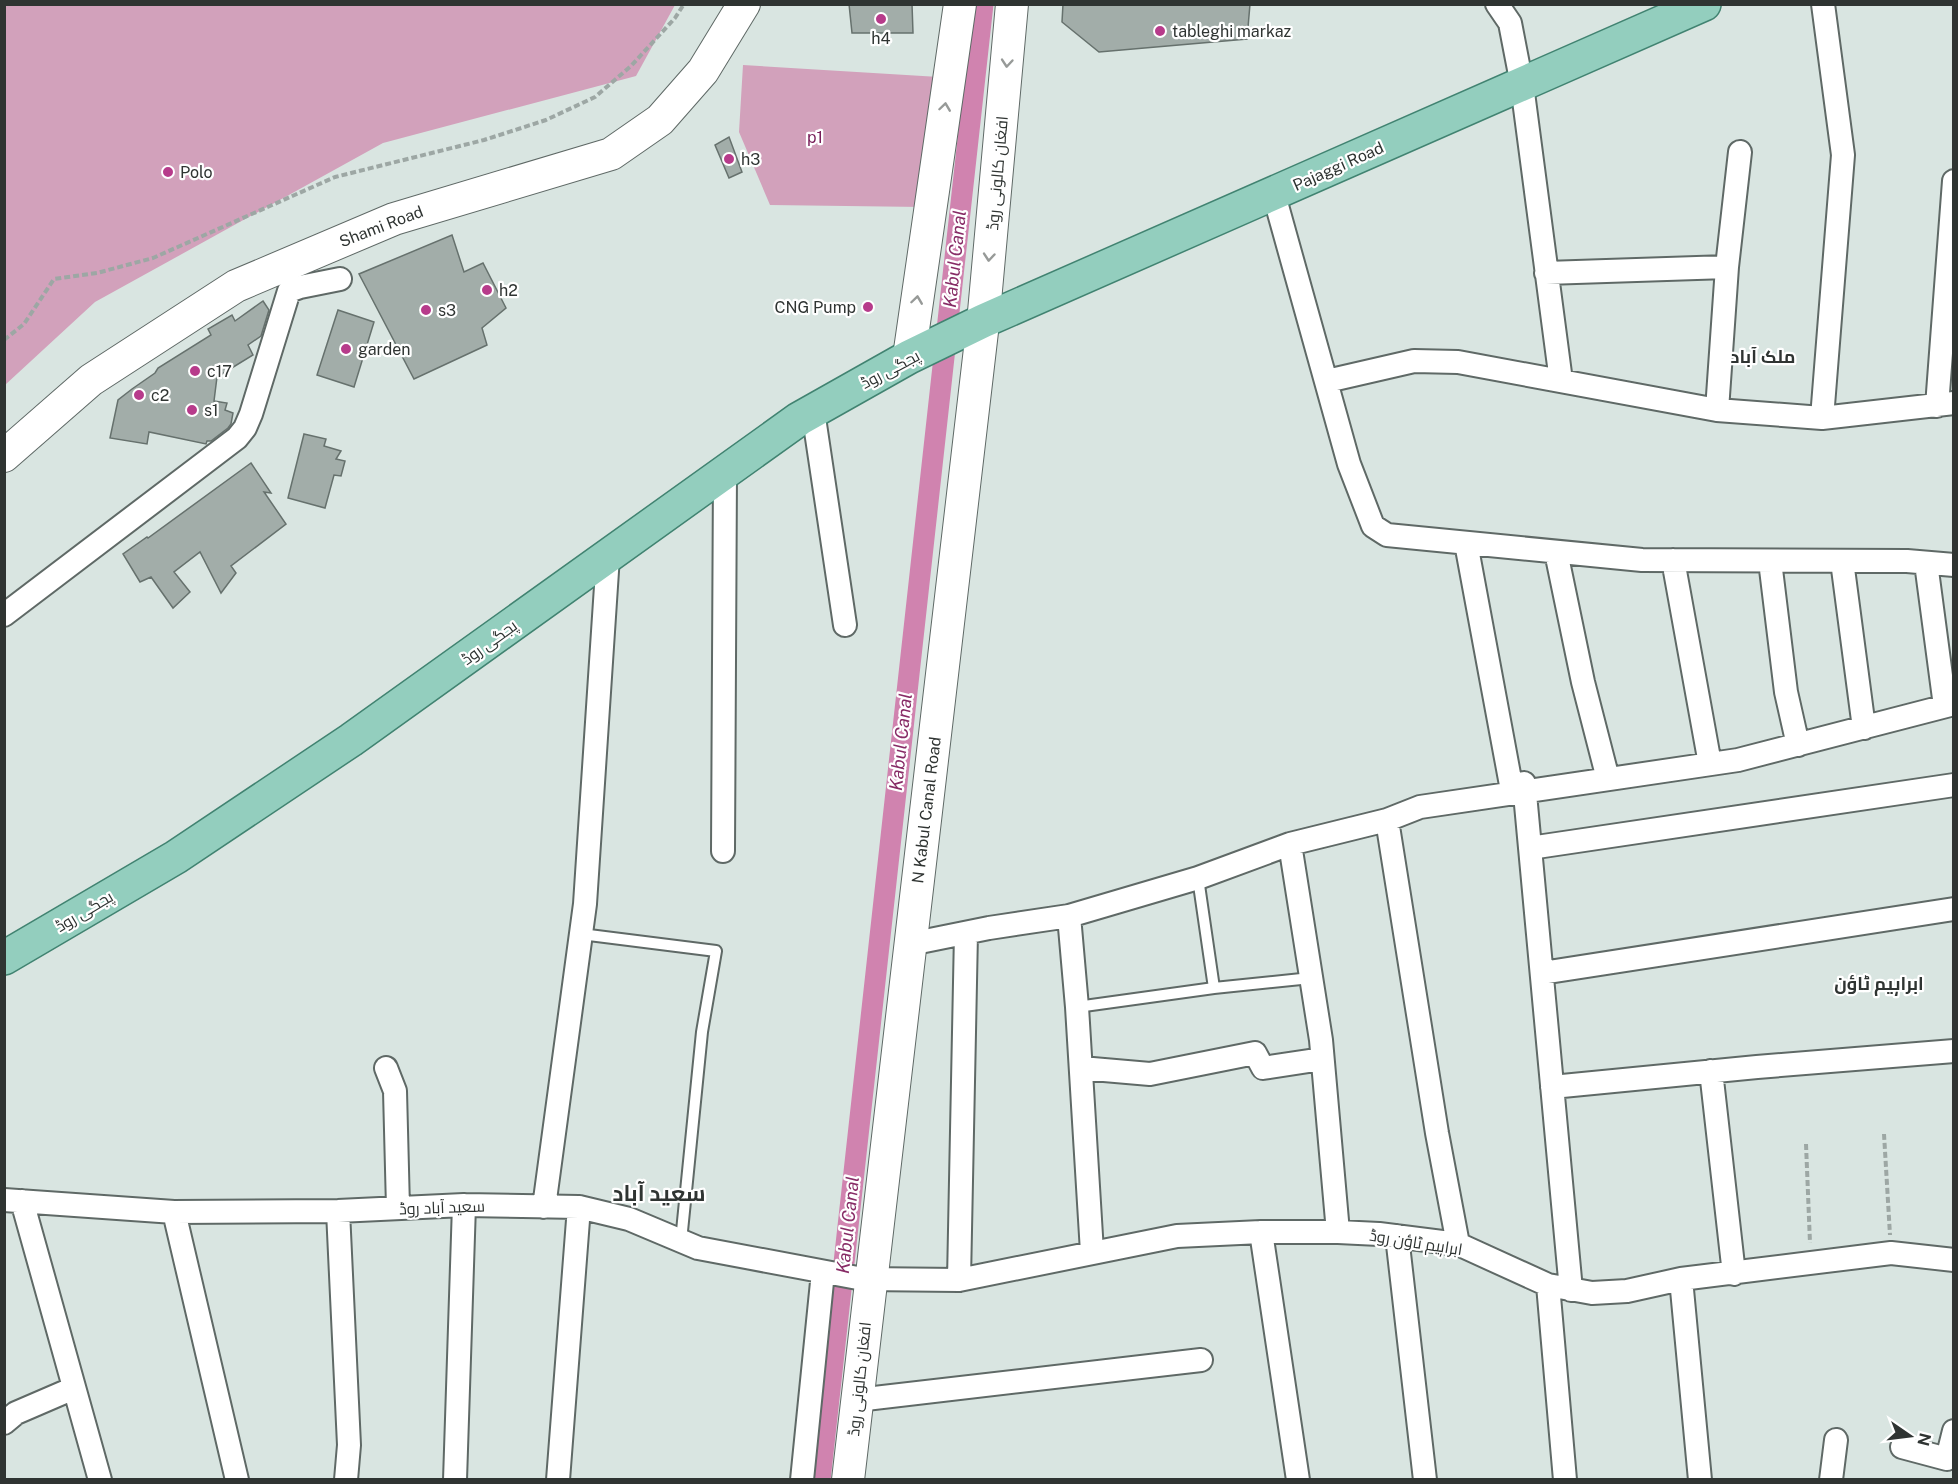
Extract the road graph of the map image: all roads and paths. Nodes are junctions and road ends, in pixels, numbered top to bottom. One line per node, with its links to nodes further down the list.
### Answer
1 (684, 4): 16 (path)
2 (744, 4): 24 (main road, Shami Road)
3 (960, 4): 17 (main road, one-way to 3)
4 (1012, 4): 15 (main road, افغان کالونی روڈ, one-way to 15)
5 (1497, 4): 8 (street)
6 (1704, 4): 8 (main road, Pajaggi Road)
7 (1823, 4): 23 (street)
8 (1522, 86): 11 (main road, Pajaggi Road); 13 (street)
9 (1740, 152): 12 (street)
10 (1953, 181): 20 (street)
11 (1274, 195): 15 (main road, Pajaggi Road); 18 (street)
12 (1727, 267): 13 (street); 21 (street)
13 (1546, 273): 19 (street)
14 (340, 279): 34 (street)
15 (980, 328): 17 (main road, پجگی روڈ); 52 (main road, N Kabul Canal Road)
16 (4, 340)
17 (919, 353): 22 (main road, پجگی روڈ)
18 (1327, 381): 19 (street); 26 (street)
19 (1561, 381): 21 (street)
20 (1945, 405): 23 (street)
21 (1717, 410): 23 (street)
22 (813, 411): 25 (main road, پجگی روڈ); 35 (street)
23 (1822, 418)
24 (4, 456)
25 (725, 472): 28 (main road, پجگی روڈ); 46 (street)
26 (1466, 543): 27 (street); 42 (street)
27 (1556, 552): 29 (street); 40 (street)
28 (608, 556): 51 (street); 53 (main road, پجگی روڈ)
29 (1673, 560): 30 (street); 39 (street)
30 (1770, 561): 31 (street); 38 (street)
31 (1842, 561): 32 (street); 37 (street)
32 (1926, 562): 33 (street); 36 (street)
33 (1953, 565)
34 (4, 615)
35 (845, 626)
36 (1949, 705): 37 (street)
37 (1864, 728): 38 (street)
38 (1798, 745): 39 (street)
39 (1710, 764): 40 (street)
40 (1608, 779): 42 (street)
41 (1953, 785): 45 (street)
42 (1525, 791): 43 (street); 45 (street)
43 (1387, 820): 44 (street); 77 (street)
44 (1290, 844): 47 (street); 55 (street)
45 (1530, 848): 54 (street)
46 (723, 851)
47 (1198, 878): 49 (street); 56 (lane)
48 (1953, 909): 54 (street)
49 (1069, 916): 50 (street); 57 (street)
50 (966, 933): 52 (street); 86 (street)
51 (581, 934): 68 (street); 76 (lane)
52 (910, 944): 84 (main road, N Kabul Canal Road)
53 (4, 958)
54 (1542, 973): 63 (street)
55 (1311, 978): 56 (lane); 59 (street)
56 (1215, 988): 57 (lane)
57 (1077, 1006): 61 (street)
58 (1953, 1051): 62 (street)
59 (1323, 1059): 61 (street); 74 (street)
60 (386, 1068): 70 (street)
61 (1081, 1068): 78 (street)
62 (1711, 1071): 63 (street); 83 (street)
63 (1552, 1087): 88 (street)
64 (1884, 1134): 79 (path)
65 (1806, 1144): 81 (path)
66 (13, 1200): 72 (street, سعید آباد روڈ); 90 (street)
67 (464, 1205): 68 (street, سعید آباد روڈ); 70 (street, سعید آباد روڈ); 99 (street)
68 (544, 1207): 69 (street, سعید آباد روڈ)
69 (579, 1207): 76 (street, سعید آباد روڈ); 100 (street)
70 (398, 1208): 71 (street, سعید آباد روڈ)
71 (338, 1211): 72 (street, سعید آباد روڈ); 98 (street)
72 (174, 1212): 97 (street)
73 (1262, 1232): 74 (street, ابراہیم ٹاؤن روڈ); 78 (street, ابراہیم ٹاؤن روڈ); 103 (street)
74 (1338, 1232): 75 (street, ابراہیم ٹاؤن روڈ)
75 (1397, 1236): 77 (street, ابراہیم ٹاؤن روڈ); 104 (street)
76 (681, 1241): 82 (street, سعید آباد روڈ)
77 (1458, 1245): 87 (street, ابراہیم ٹاؤن روڈ)
78 (1092, 1252): 86 (street, ابراہیم ٹاؤن روڈ)
79 (1891, 1253): 80 (street, ابراہیم ٹاؤن روڈ); 81 (street, ابراہیم ٹاؤن روڈ)
80 (1953, 1260)
81 (1811, 1263): 83 (street, ابراہیم ٹاؤن روڈ)
82 (822, 1272): 84 (street, سعید آباد روڈ); 101 (street)
83 (1734, 1274): 85 (street, ابراہیم ٹاؤن روڈ)
84 (867, 1279): 86 (street, ابراہیم ٹاؤن روڈ); 91 (main road, افغان کالونی روڈ)
85 (1681, 1279): 88 (street, ابراہیم ٹاؤن روڈ); 106 (street)
86 (959, 1280)
87 (1548, 1285): 88 (street, ابراہیم ٹاؤن روڈ); 105 (street)
88 (1571, 1290)
89 (1201, 1360): 91 (street)
90 (74, 1388): 92 (street); 96 (street)
91 (857, 1400): 102 (main road, افغان کالونی روڈ)
92 (4, 1423)
93 (1953, 1431): 95 (street)
94 (1836, 1440): 107 (street)
95 (1902, 1448)
96 (100, 1479)
97 (237, 1479)
98 (346, 1479)
99 (455, 1479)
100 (558, 1479)
101 (802, 1479)
102 (848, 1479)
103 (1298, 1479)
104 (1425, 1479)
105 (1565, 1479)
106 (1700, 1479)
107 (1831, 1479)

